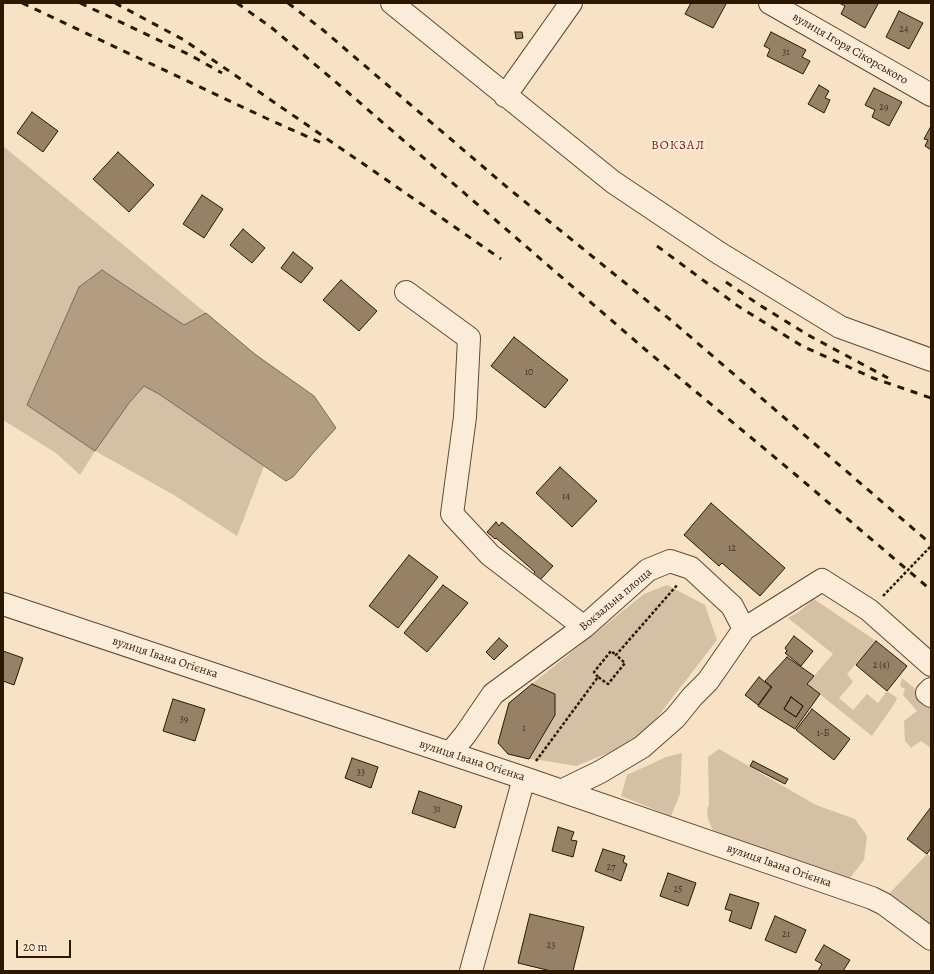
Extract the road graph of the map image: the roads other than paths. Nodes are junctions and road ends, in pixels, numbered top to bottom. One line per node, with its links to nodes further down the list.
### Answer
1 (392, 3): 5 (street)
2 (571, 3): 5 (street)
3 (770, 3): 4 (street, вулиця Ігоря Сікорського)
4 (931, 95)
5 (505, 96): 7 (street)
6 (406, 292): 9 (street)
7 (931, 360)
8 (3, 604): 14 (street, вулиця Івана Огієнка)
9 (584, 627): 10 (street, Вокзальна площа); 14 (street, Вокзальна площа)
10 (744, 629): 11 (street); 16 (street)
11 (931, 665)
12 (931, 689): 13 (street)
13 (931, 696)
14 (450, 753): 15 (street, вулиця Івана Огієнка)
15 (530, 766): 16 (street, вулиця Івана Огієнка); 18 (street)
16 (561, 791): 17 (street, вулиця Івана Огієнка)
17 (931, 939)
18 (471, 971)

